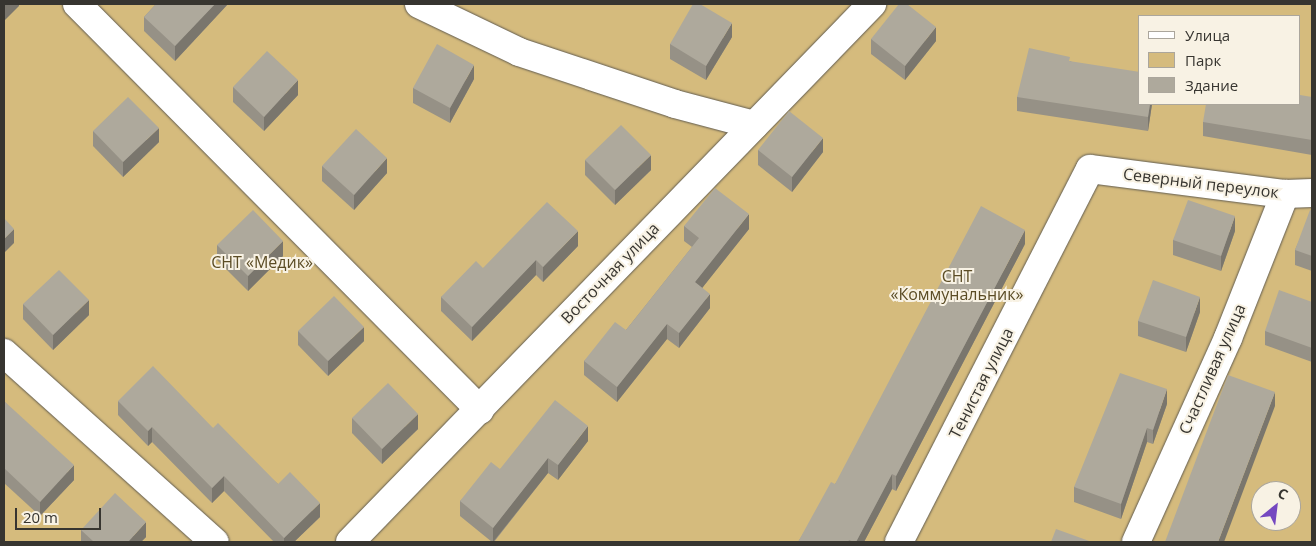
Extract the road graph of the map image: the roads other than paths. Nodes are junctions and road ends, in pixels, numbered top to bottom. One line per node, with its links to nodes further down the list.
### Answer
1 (77, 4): 9 (street)
2 (419, 4): 4 (street)
3 (872, 4): 4 (street, Восточная улица)
4 (754, 125): 9 (street, Восточная улица)
5 (1090, 169): 7 (street, Северный переулок); 12 (street, Тенистая улица)
6 (1312, 193): 7 (street, Северный переулок)
7 (1285, 194): 13 (street, Счастливая улица)
8 (4, 353): 10 (street)
9 (480, 410): 11 (street, Восточная улица)
10 (215, 542)
11 (350, 542)
12 (899, 542)
13 (1136, 542)

